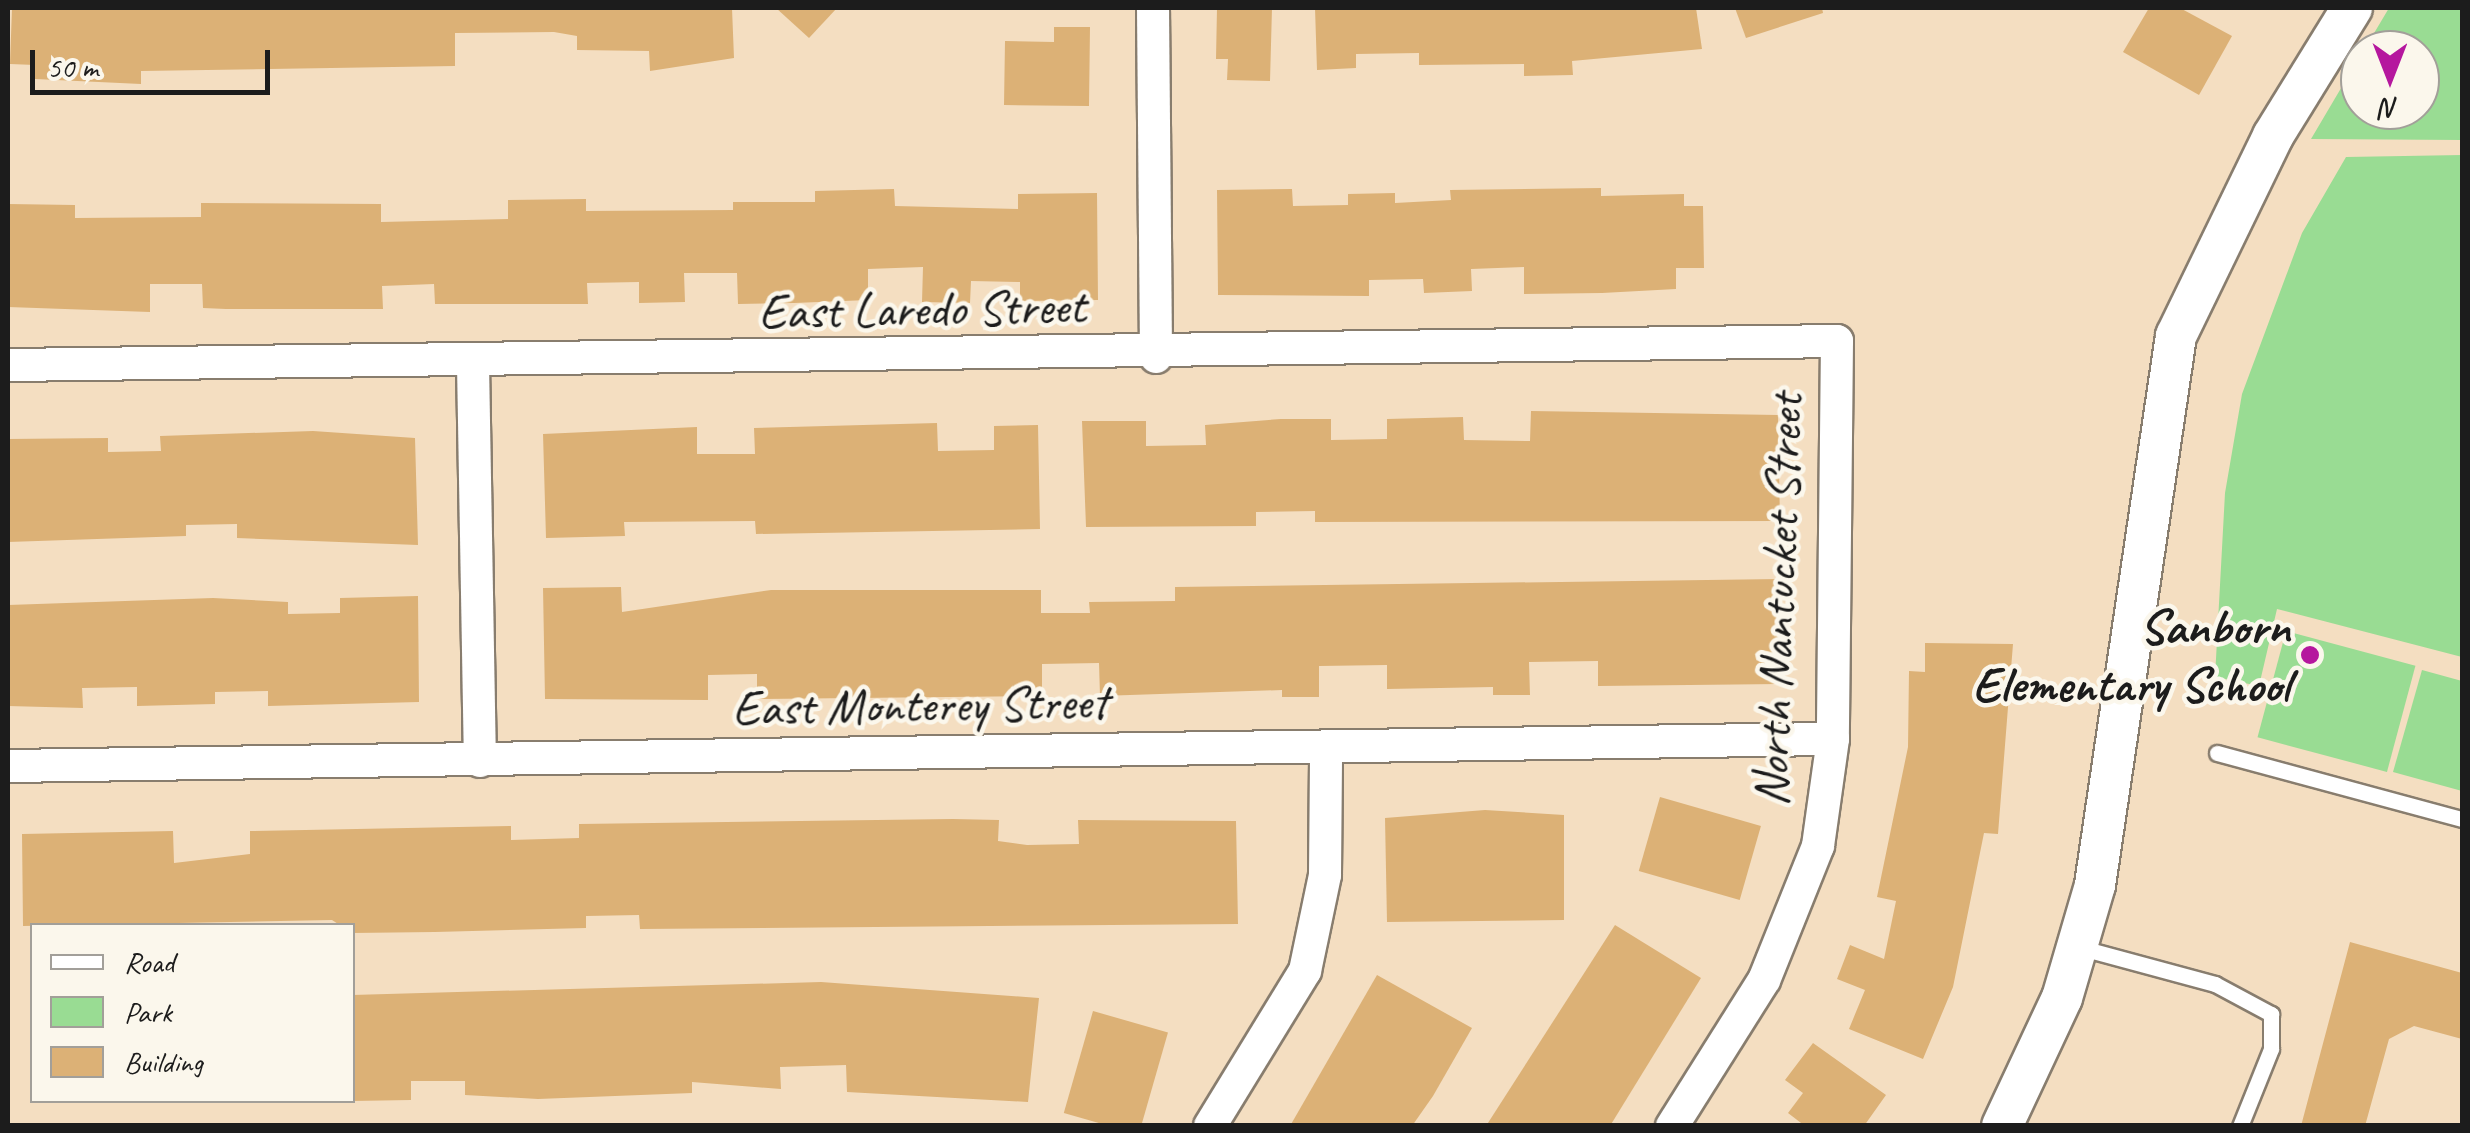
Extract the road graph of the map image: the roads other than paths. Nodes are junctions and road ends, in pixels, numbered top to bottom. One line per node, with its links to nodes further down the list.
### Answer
1 (1152, 8): 4 (street)
2 (2352, 8): 13 (street)
3 (1837, 341): 4 (street, East Laredo Street); 7 (street, North Nantucket Street)
4 (1156, 357): 5 (street, East Laredo Street)
5 (473, 364): 6 (street, East Laredo Street); 10 (street)
6 (8, 365)
7 (1833, 739): 8 (street, East Monterey Street); 15 (street, North Nantucket Street)
8 (1326, 750): 10 (street, East Monterey Street); 14 (street)
9 (2217, 753): 12 (lane)
10 (480, 761): 11 (street, East Monterey Street)
11 (8, 766)
12 (2462, 819)
13 (2078, 947): 16 (street); 17 (lane)
14 (1210, 1126)
15 (1672, 1126)
16 (2002, 1126)
17 (2240, 1126)

